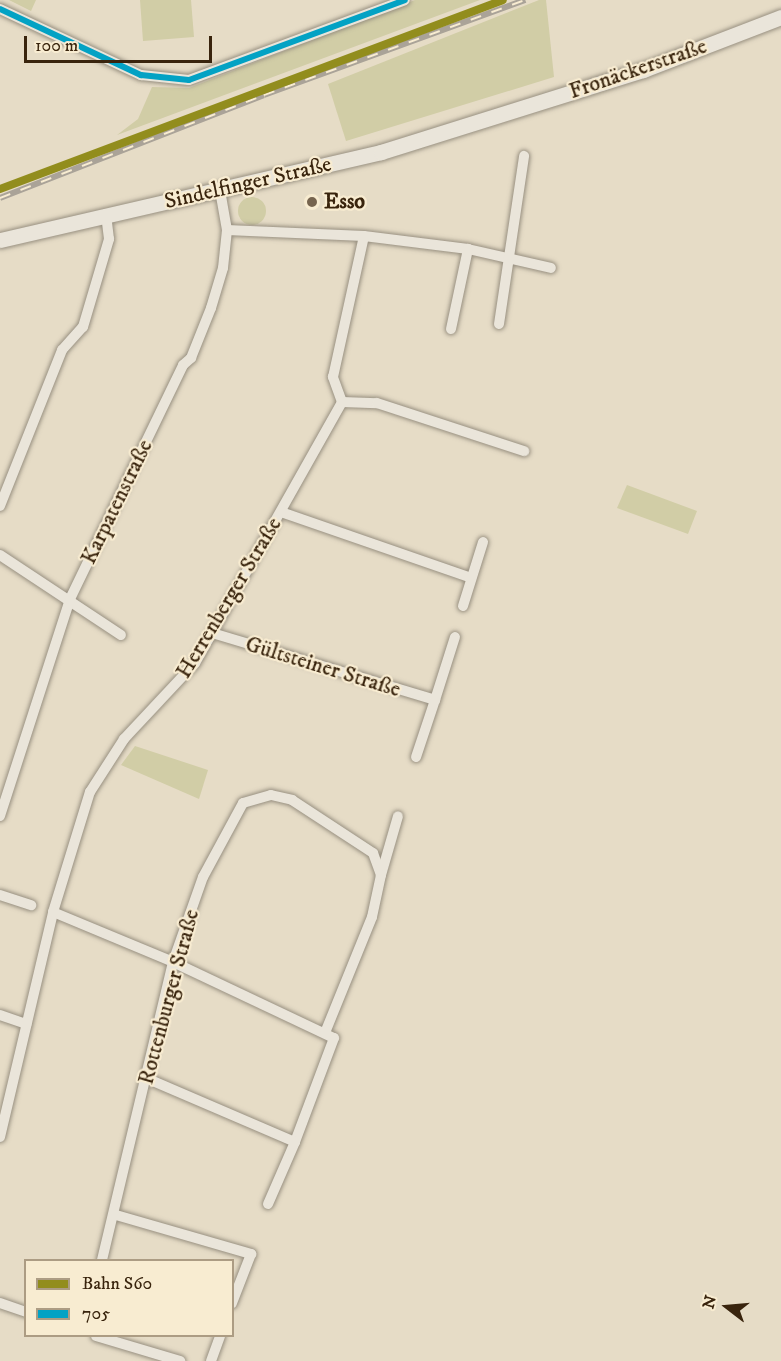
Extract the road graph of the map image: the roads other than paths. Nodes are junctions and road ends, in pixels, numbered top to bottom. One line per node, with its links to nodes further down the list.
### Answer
1 (405, 0): 2 (street)
2 (0, 9)
3 (781, 17): 4 (main road, Fronäckerstraße)
4 (494, 117): 6 (main road, Sindelfinger Straße)
5 (524, 156): 12 (street)
6 (220, 192): 7 (main road, Sindelfinger Straße); 8 (street, Karpatenstraße)
7 (106, 214): 10 (main road, Sindelfinger Straße); 18 (street)
8 (227, 230): 9 (street); 23 (street, Karpatenstraße)
9 (364, 236): 11 (street); 16 (street)
10 (0, 240)
11 (468, 249): 12 (street); 15 (street)
12 (511, 259): 13 (street); 14 (street)
13 (551, 268)
14 (499, 324)
15 (451, 329)
16 (342, 402): 17 (street); 19 (street, Herrenberger Straße)
17 (524, 451)
18 (0, 506)
19 (281, 512): 22 (street); 25 (street, Herrenberger Straße)
20 (483, 542): 22 (street)
21 (0, 555): 23 (street)
22 (470, 577): 24 (street)
23 (70, 599): 26 (street); 30 (street, Karpatenstraße)
24 (463, 606)
25 (212, 633): 28 (street, Gültsteiner Straße); 35 (street, Herrenberger Straße)
26 (121, 635)
27 (455, 637): 28 (street)
28 (435, 700): 29 (street)
29 (416, 757)
30 (0, 816)
31 (398, 816): 32 (street)
32 (381, 875): 36 (street, Rottenburger Straße); 39 (street)
33 (0, 896): 34 (street)
34 (31, 905)
35 (53, 912): 36 (street); 38 (street, Herrenberger Straße)
36 (173, 962): 39 (street); 40 (street, Rottenburger Straße)
37 (0, 1015): 38 (street)
38 (26, 1024): 41 (street, Herrenberger Straße)
39 (329, 1036): 42 (street)
40 (146, 1078): 42 (street); 44 (street, Rottenburger Straße)
41 (0, 1136)
42 (295, 1142): 43 (street)
43 (268, 1204)
44 (116, 1215): 45 (street, Rottenburger Straße); 46 (street)
45 (102, 1259)
46 (234, 1298)
47 (0, 1303): 48 (street)
48 (24, 1311)
49 (102, 1337): 51 (street)
50 (219, 1337): 52 (street)
51 (180, 1361)
52 (211, 1361)

